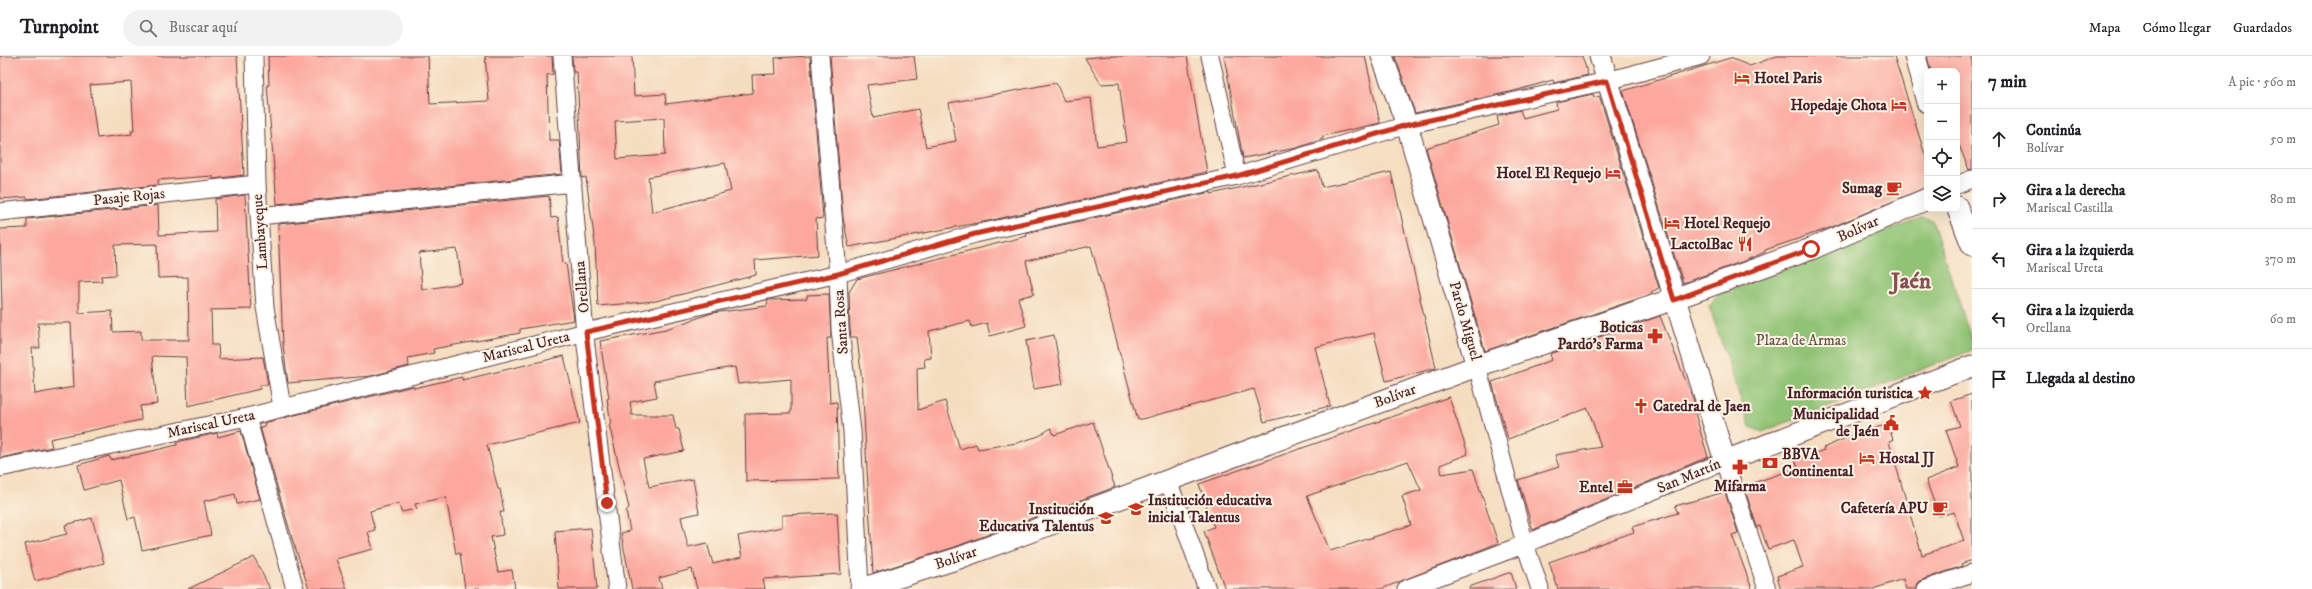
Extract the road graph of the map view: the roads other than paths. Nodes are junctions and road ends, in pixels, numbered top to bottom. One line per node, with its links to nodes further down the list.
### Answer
1 (254, 56): 15 (street, Lambayeque)
2 (562, 56): 14 (street, Orellana)
3 (820, 56): 22 (street, Santa Rosa)
4 (1210, 56): 12 (street)
5 (1382, 56): 11 (street, Pardo Miguel)
6 (1600, 56): 9 (street)
7 (1701, 56): 9 (street, Mariscal Ureta)
8 (1915, 56): 10 (street)
9 (1607, 81): 11 (street, Mariscal Ureta); 23 (street)
10 (1924, 90)
11 (1407, 125): 12 (street, Mariscal Ureta); 25 (street, Pardo Miguel)
12 (1237, 176): 22 (street, Mariscal Ureta)
13 (1972, 179): 16 (street)
14 (573, 183): 20 (street); 24 (street, Orellana)
15 (257, 184): 18 (street, Pasaje Rojas); 20 (street, Lambayeque)
16 (1960, 185)
17 (1924, 199): 23 (street, Bolívar)
18 (0, 212)
19 (1959, 212): 21 (street)
20 (259, 216): 27 (street, Lambayeque)
21 (1972, 245)
22 (838, 274): 24 (street, Mariscal Ureta); 36 (street, Santa Rosa)
23 (1674, 300): 25 (street, Bolívar); 29 (street)
24 (586, 332): 27 (street, Mariscal Ureta); 35 (street, Orellana)
25 (1478, 366): 31 (street, Bolívar); 32 (street, Pardo Miguel)
26 (1972, 366): 29 (street, San Martín)
27 (282, 407): 28 (street, Mariscal Ureta)
28 (247, 417): 30 (street, Mariscal Ureta); 34 (street)
29 (1725, 461): 32 (street, San Martín); 40 (street)
30 (0, 468)
31 (1168, 480): 36 (street, Bolívar); 37 (street)
32 (1525, 544): 38 (street, San Martín); 39 (street, Pardo Miguel)
33 (1972, 573): 41 (street)
34 (294, 589)
35 (617, 589)
36 (861, 589)
37 (1207, 589)
38 (1406, 589)
39 (1540, 589)
40 (1767, 589)
41 (1926, 589)

